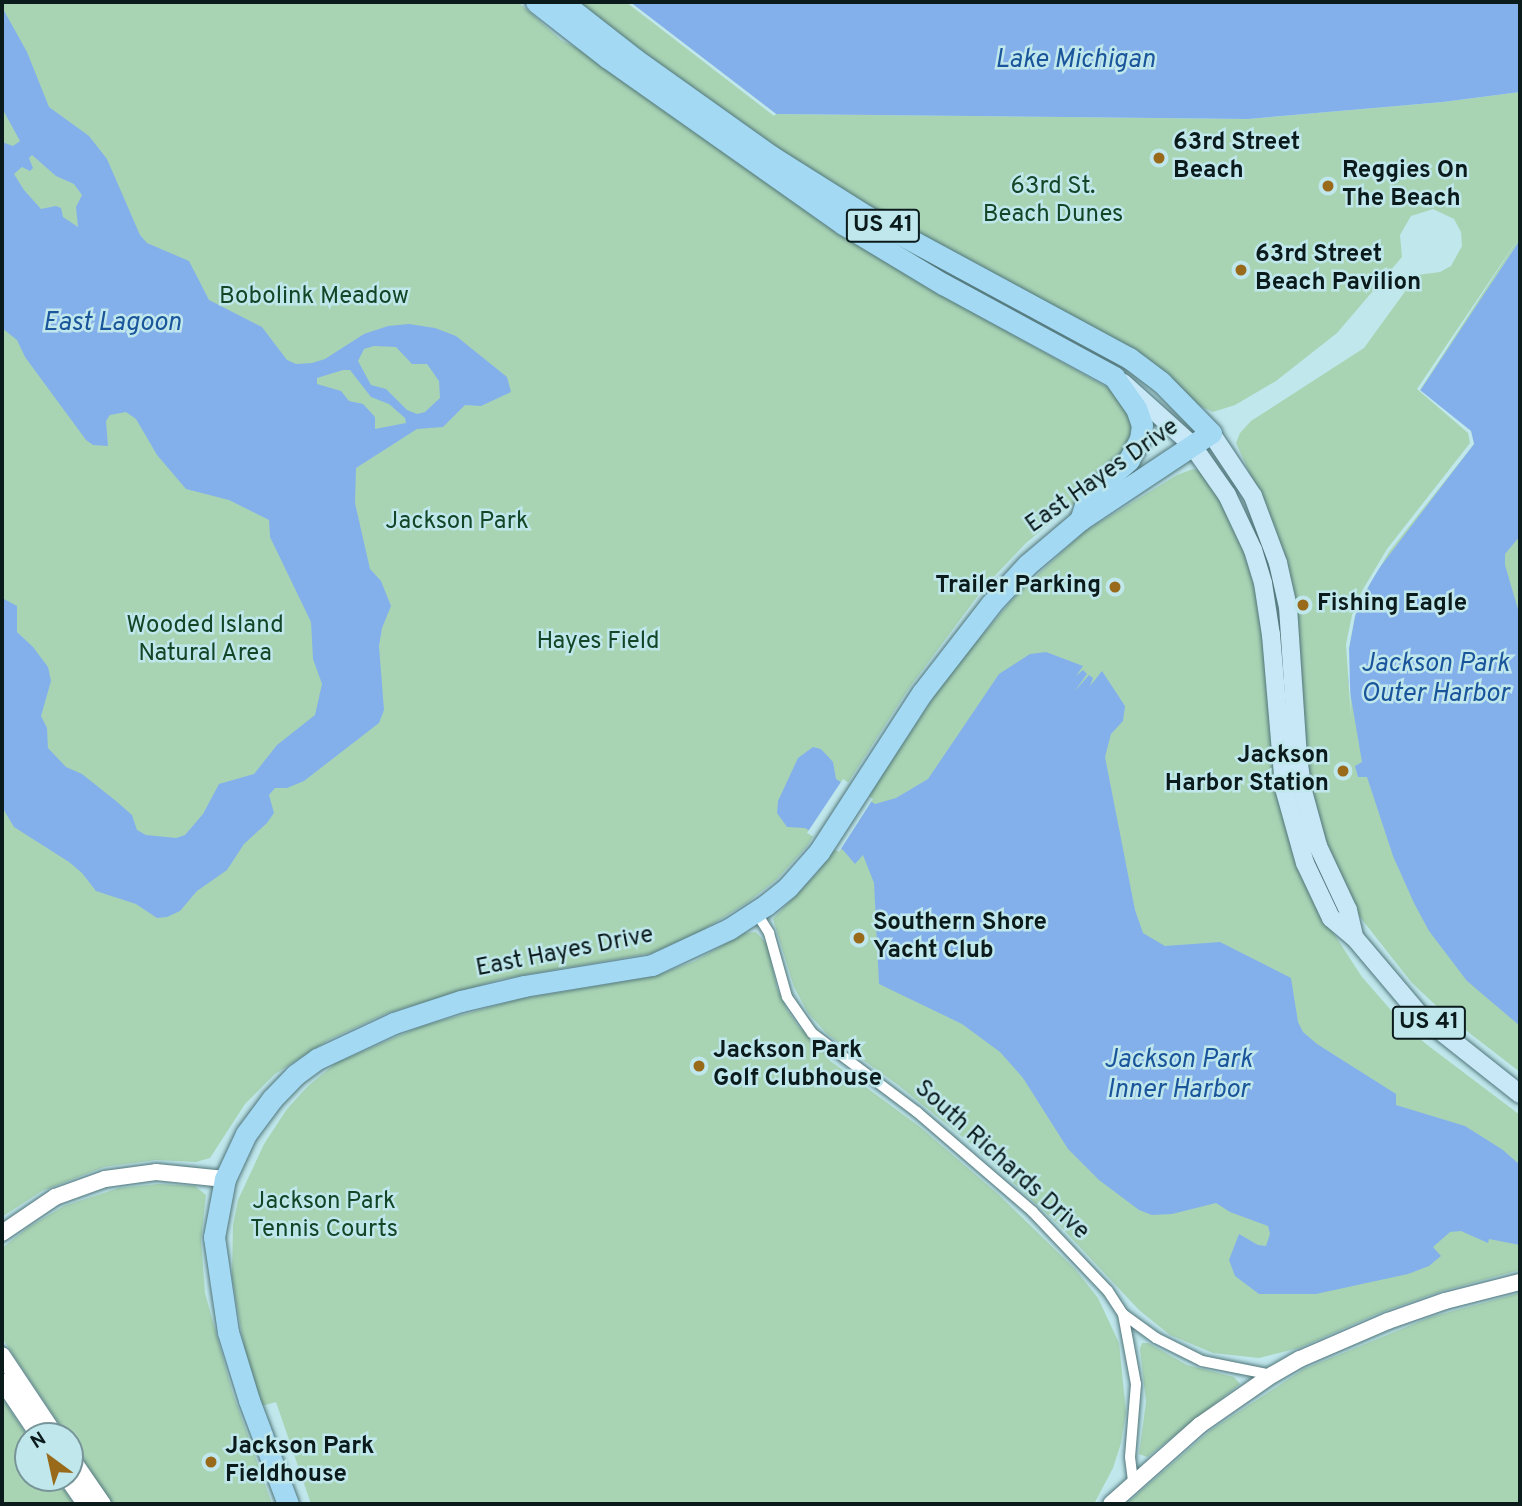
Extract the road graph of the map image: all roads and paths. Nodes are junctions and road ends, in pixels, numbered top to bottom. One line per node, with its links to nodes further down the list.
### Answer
1 (536, 2): 3 (highway, US 41)
2 (562, 2): 4 (highway, US 41)
3 (1114, 377): 5 (main road, US 41); 6 (highway)
4 (1211, 433): 5 (highway, East Hayes Drive); 8 (main road, US 41)
5 (1192, 445): 6 (highway, East Hayes Drive); 8 (main road, US 41)
6 (1080, 520): 7 (highway, East Hayes Drive)
7 (756, 912): 10 (highway, East Hayes Drive); 13 (street, South Richards Drive)
8 (1354, 937): 9 (main road, US 41)
9 (1520, 1094)
10 (225, 1179): 11 (main road); 22 (highway, East Hayes Drive)
11 (2, 1233)
12 (1520, 1282): 15 (main road)
13 (1123, 1314): 15 (street, South Richards Drive); 20 (street, South Richards Drive)
14 (2, 1354): 18 (main road)
15 (1272, 1375): 20 (main road)
16 (2, 1381): 17 (main road)
17 (29, 1422)
18 (48, 1422)
19 (84, 1476): 21 (main road)
20 (1133, 1482): 23 (main road)
21 (103, 1504)
22 (288, 1504)
23 (1111, 1504)

